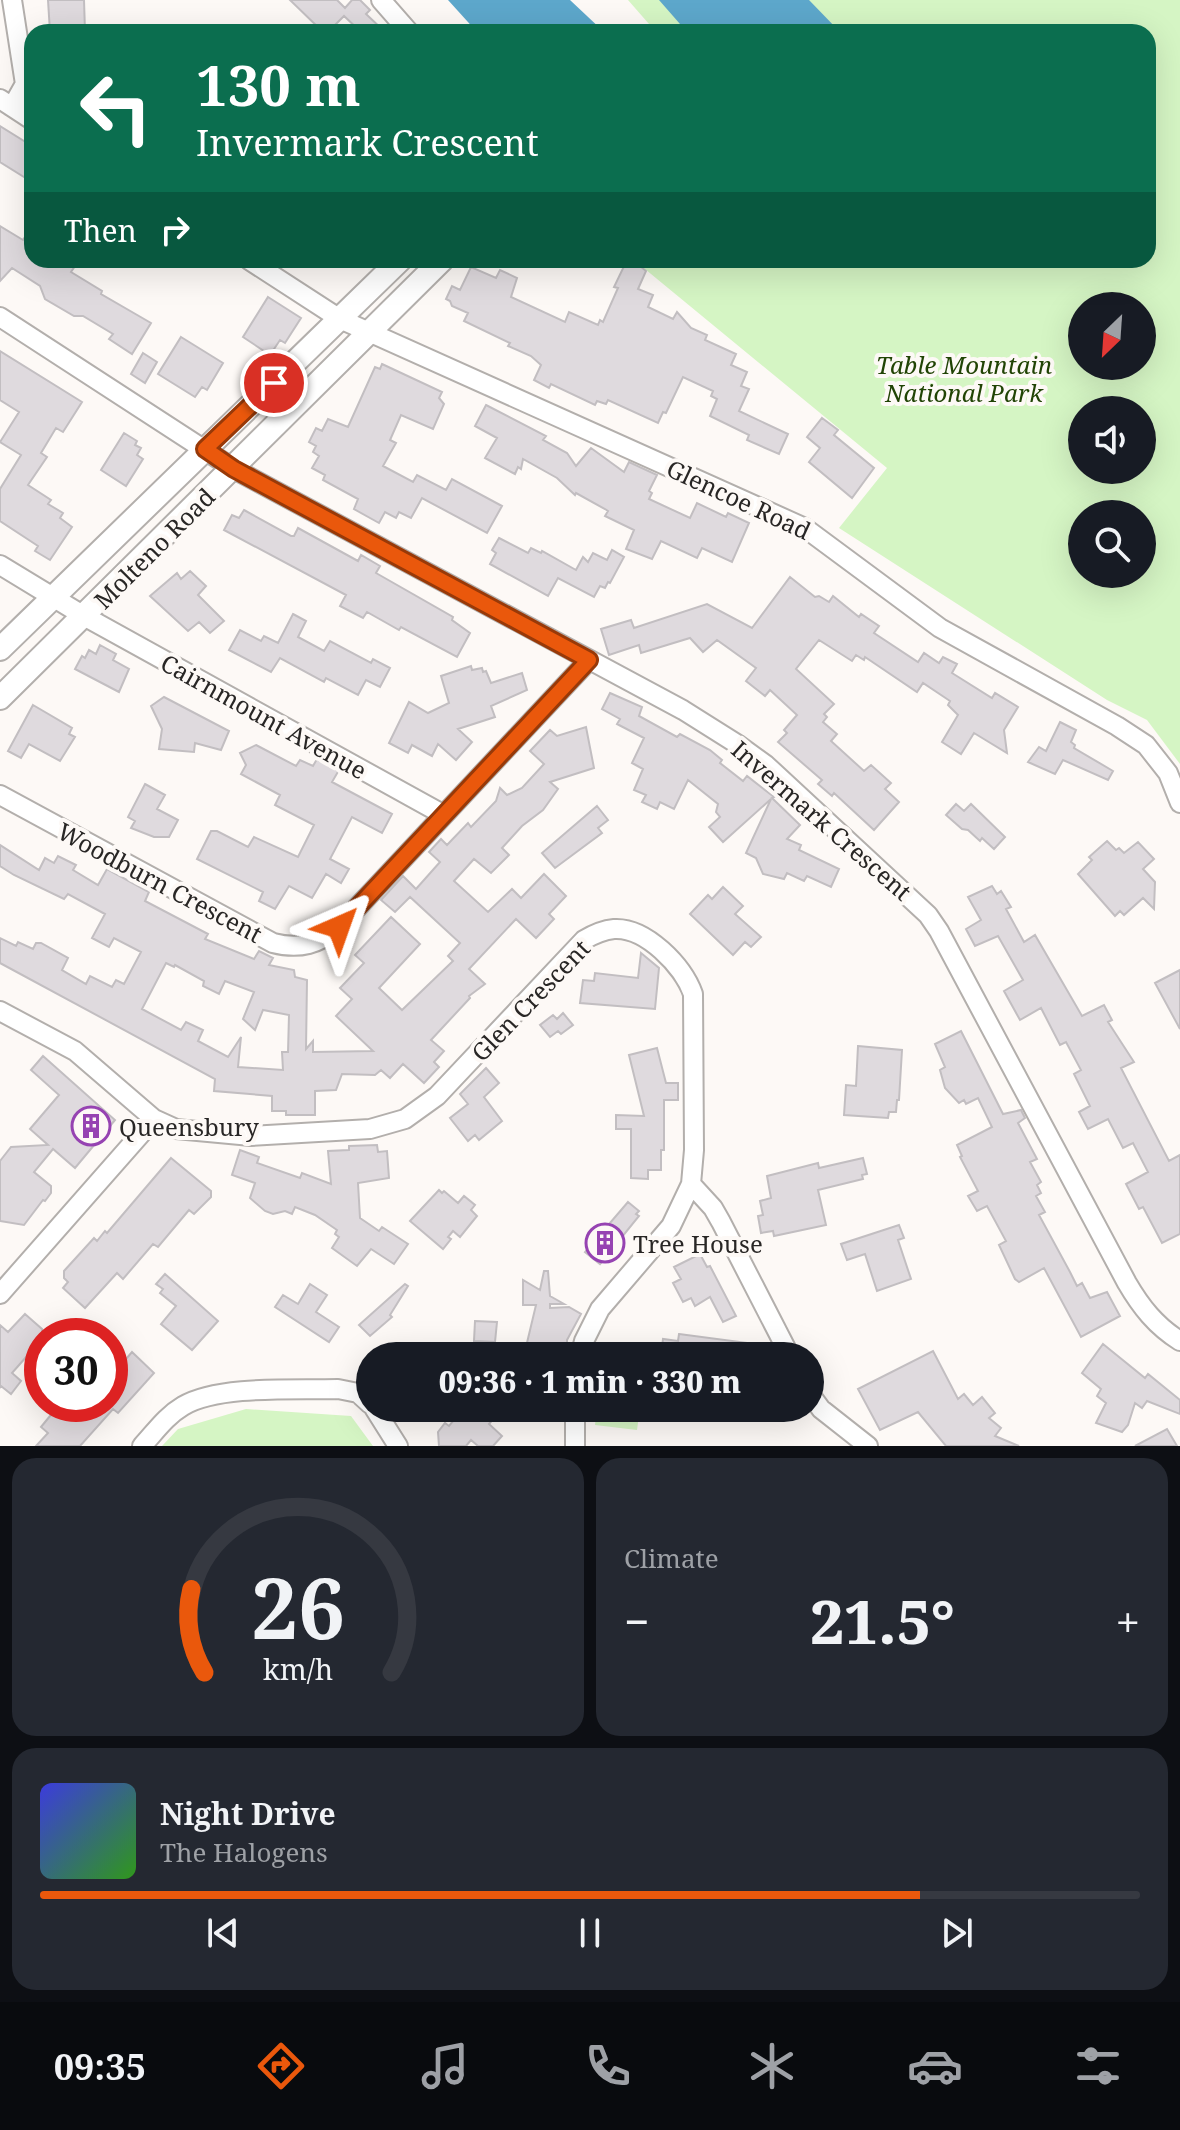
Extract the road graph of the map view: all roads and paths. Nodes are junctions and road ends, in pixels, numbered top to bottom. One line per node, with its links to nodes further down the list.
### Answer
1 (12, 0): 4 (street)
2 (381, 0): 3 (street)
3 (402, 24)
4 (24, 78)
5 (24, 85): 6 (street)
6 (6, 103): 7 (street)
7 (24, 115)
8 (261, 268): 12 (street, Glencoe Road)
9 (392, 268): 12 (street, Molteno Road)
10 (430, 268): 13 (street, Molteno Road)
11 (0, 317): 18 (street, Invermark Crescent)
12 (340, 319): 13 (street, Glencoe Road); 14 (street, Molteno Road)
13 (372, 331): 15 (street, Molteno Road); 29 (street, Glencoe Road)
14 (315, 343): 15 (street); 16 (street, Molteno Road)
15 (340, 363): 17 (street, Molteno Road)
16 (274, 383): 17 (street); 18 (street, Molteno Road)
17 (296, 407): 19 (street, Molteno Road)
18 (205, 449): 19 (street, Invermark Crescent); 20 (street, Molteno Road)
19 (234, 469): 21 (street, Molteno Road); 26 (street, Invermark Crescent)
20 (150, 503): 21 (street); 23 (street, Molteno Road)
21 (174, 528): 24 (street, Molteno Road)
22 (0, 565): 23 (street, Cairnmount Avenue)
23 (52, 598): 24 (street, Cairnmount Avenue); 25 (street, Molteno Road)
24 (84, 616): 27 (street, Molteno Road); 30 (street, Cairnmount Avenue)
25 (0, 649)
26 (589, 660): 30 (street, Woodburn Crescent); 35 (street, Invermark Crescent)
27 (0, 698)
28 (0, 795): 30 (street, Woodburn Crescent)
29 (1180, 803)
30 (444, 815)
31 (0, 1011): 32 (street, Glen Crescent)
32 (154, 1119): 33 (street, Glen Crescent); 34 (street)
33 (691, 1184): 36 (street, Glen Crescent); 37 (street)
34 (0, 1294)
35 (1180, 1341)
36 (584, 1342)
37 (783, 1342)
38 (356, 1393): 42 (street)
39 (824, 1410): 45 (street)
40 (382, 1422): 43 (street)
41 (575, 1422): 44 (street)
42 (142, 1446)
43 (398, 1446)
44 (575, 1446)
45 (868, 1446)

